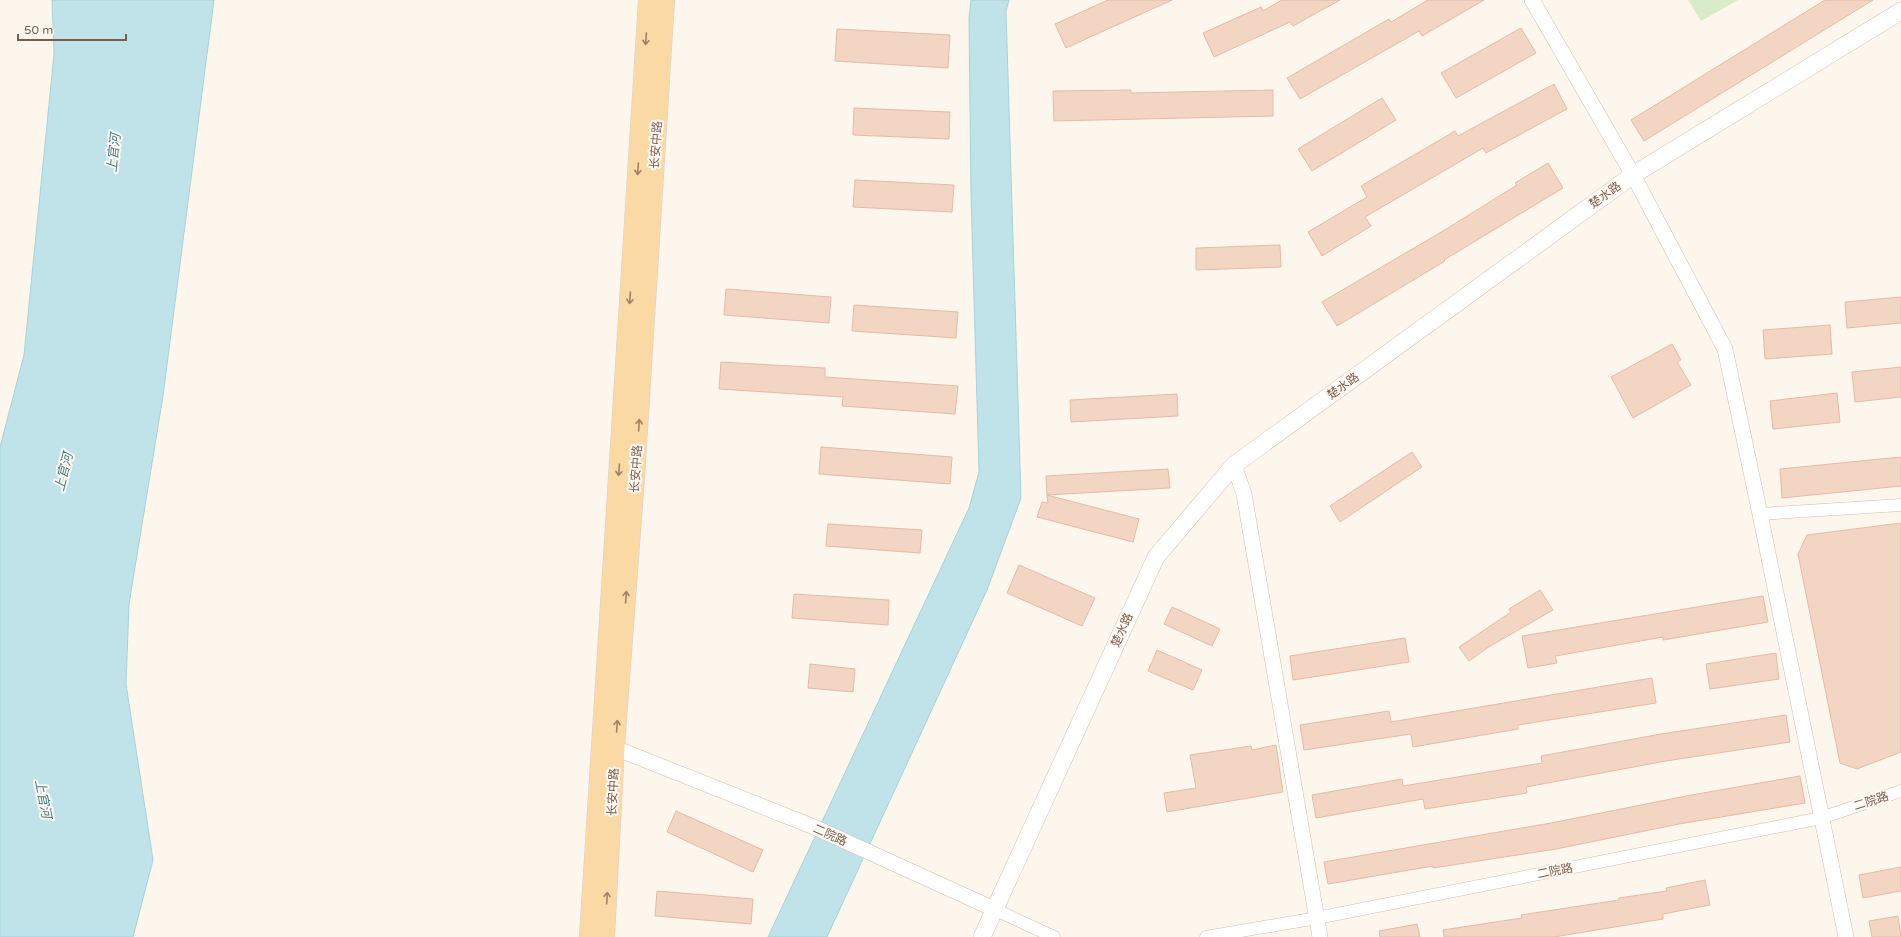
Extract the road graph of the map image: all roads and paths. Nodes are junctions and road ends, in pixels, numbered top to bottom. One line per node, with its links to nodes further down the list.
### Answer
1 (648, 0): 9 (main road, 长安中路, one-way to 9)
2 (665, 0): 9 (main road, 长安中路, one-way to 2)
3 (1532, 0): 5 (street)
4 (1901, 10): 5 (main road, 楚水路)
5 (1633, 175): 6 (main road, 楚水路); 8 (street)
6 (1234, 465): 12 (main road, 楚水路); 13 (street)
7 (1901, 506): 8 (street)
8 (1760, 514): 11 (street)
9 (609, 744): 12 (street, 二院路); 14 (main road, 长安中路); 15 (main road, 长安中路, one-way to 9)
10 (1901, 791): 11 (street, 二院路)
11 (1821, 818): 13 (street, 二院路); 20 (street)
12 (996, 910): 16 (main road, 楚水路); 17 (street, 二院路)
13 (1317, 918): 18 (street, 二院路); 19 (street)
14 (590, 937)
15 (605, 937)
16 (982, 937)
17 (1054, 937)
18 (1206, 937)
19 (1320, 937)
20 (1846, 937)

